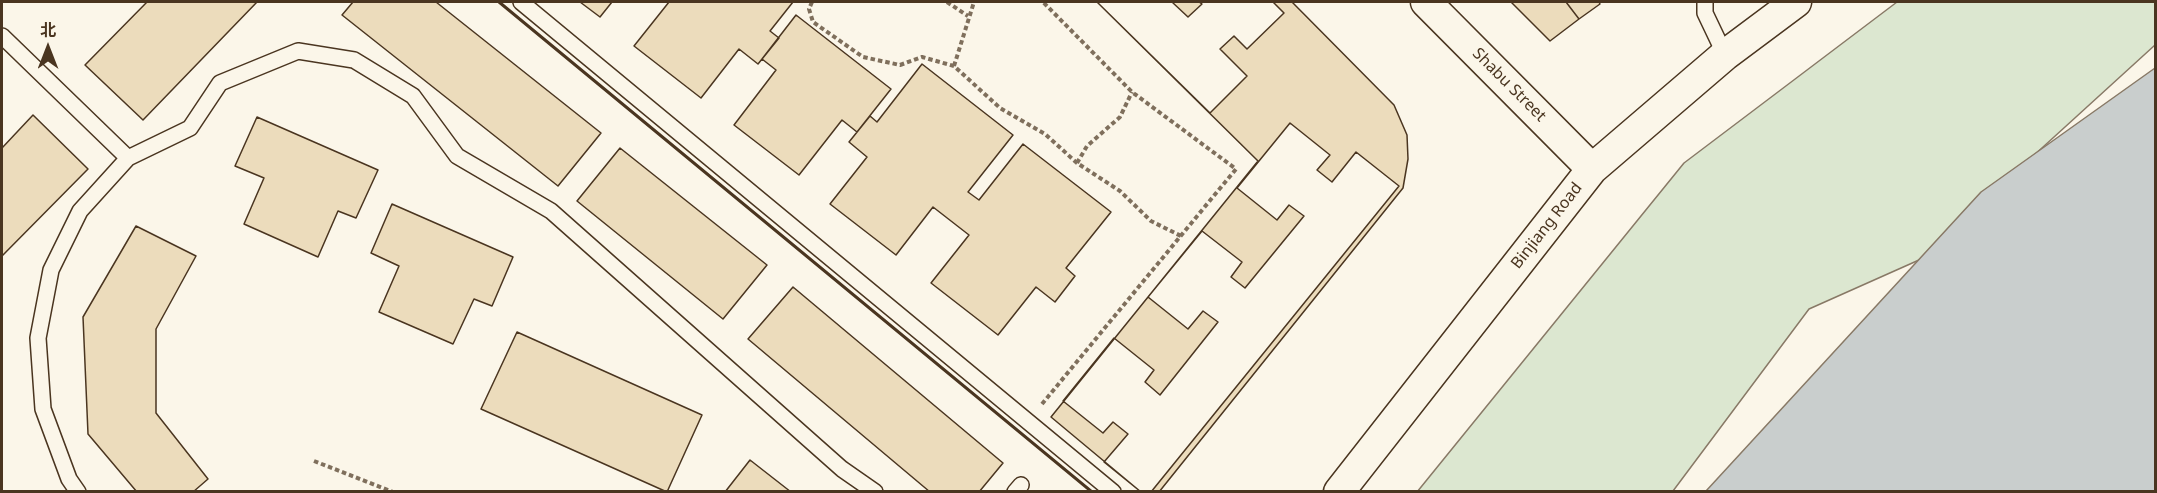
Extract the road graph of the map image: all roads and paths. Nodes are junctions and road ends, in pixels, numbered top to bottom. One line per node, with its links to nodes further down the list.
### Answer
1 (521, 2): 18 (lane)
2 (812, 2): 12 (path)
3 (947, 2): 9 (path)
4 (974, 2): 9 (path)
5 (1043, 2): 13 (path)
6 (1426, 2): 16 (street, Shabu Street)
7 (1705, 2): 11 (lane)
8 (1796, 2): 11 (street, Binjiang Road)
9 (968, 16): 12 (path)
10 (2, 36): 14 (lane)
11 (1725, 56): 16 (street, Binjiang Road)
12 (954, 66): 15 (path)
13 (1132, 92): 15 (path); 17 (path)
14 (128, 158): 20 (lane); 22 (lane)
15 (1077, 163): 17 (path)
16 (1592, 169): 24 (street, Binjiang Road)
17 (1181, 236): 18 (path)
18 (1028, 421): 23 (lane)
19 (314, 461): 21 (path)
20 (78, 492)
21 (393, 492)
22 (875, 492)
23 (1113, 492)
24 (1339, 492)

